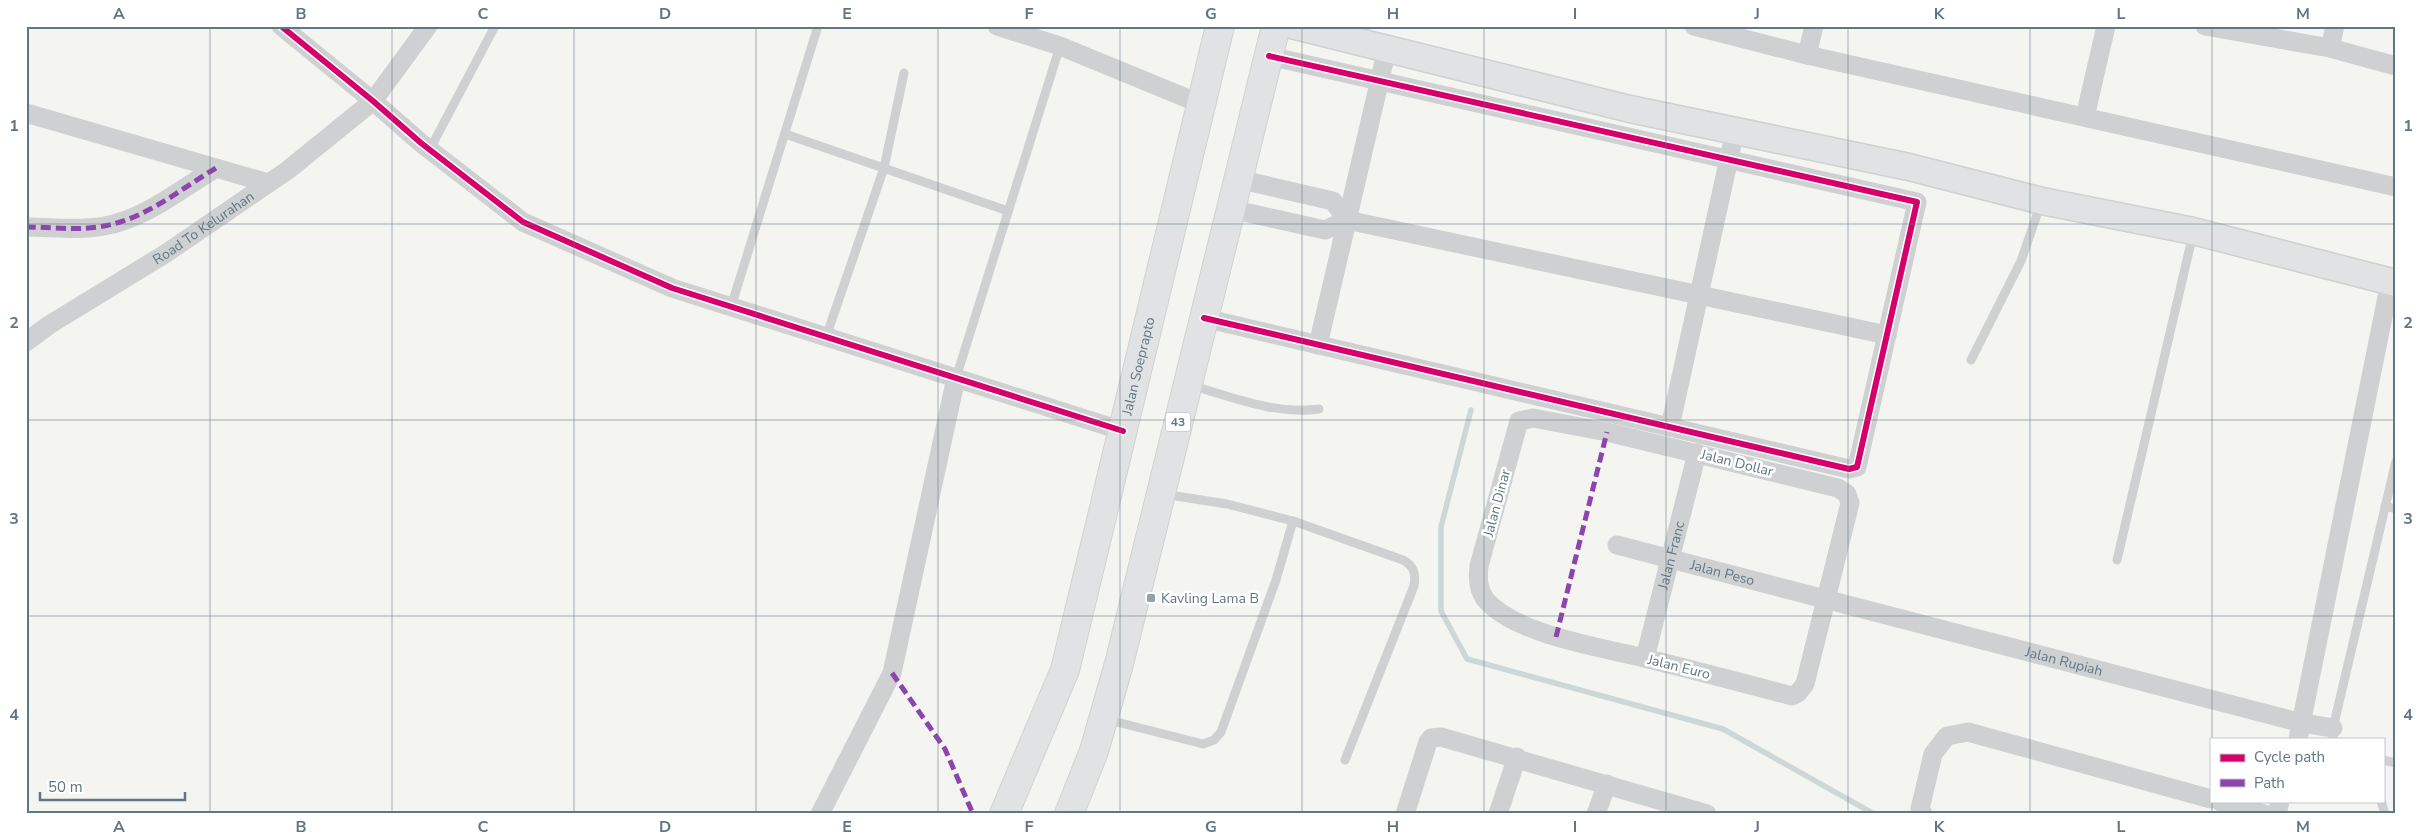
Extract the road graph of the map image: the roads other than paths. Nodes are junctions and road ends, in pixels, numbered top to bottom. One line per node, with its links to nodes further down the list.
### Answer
1 (281, 26): 22 (street)
2 (428, 26): 22 (street, Road To Kelurahan)
3 (495, 26): 28 (lane)
4 (818, 26): 27 (lane)
5 (996, 26): 14 (street)
6 (1220, 26): 23 (highway, Jalan Soeprapto)
7 (1276, 26): 18 (highway, 43)
8 (1295, 26): 16 (street)
9 (1696, 26): 17 (street)
10 (1814, 26): 17 (street)
11 (2106, 26): 25 (street)
12 (2335, 26): 15 (street)
13 (2209, 27): 15 (street)
14 (1060, 46): 23 (street); 37 (lane)
15 (2330, 48): 19 (street)
16 (1387, 49): 21 (street); 26 (street)
17 (1807, 55): 25 (street)
18 (1269, 56): 21 (street); 32 (highway, 43)
19 (2396, 66)
20 (904, 73): 31 (lane)
21 (1380, 80): 29 (street); 38 (street)
22 (373, 101): 28 (street); 33 (street, Road To Kelurahan)
23 (1201, 104): 55 (highway, Jalan Soeprapto)
24 (26, 113): 30 (street)
25 (2085, 117): 34 (street)
26 (1735, 131): 29 (street); 35 (street)
27 (785, 134): 31 (lane); 43 (lane)
28 (430, 149): 43 (street)
29 (1729, 160): 42 (street); 45 (street)
30 (216, 168): 33 (street); 39 (street)
31 (884, 168): 37 (lane); 46 (lane)
32 (1238, 179): 36 (highway, 43); 38 (street)
33 (268, 184): 47 (street, Road To Kelurahan)
34 (2396, 187)
35 (2042, 201): 40 (street); 49 (lane)
36 (1231, 209): 38 (street); 44 (highway, 43)
37 (1008, 211): 50 (lane)
38 (1347, 220): 42 (street); 48 (street)
39 (26, 227)
40 (2193, 231): 41 (street); 64 (lane)
41 (2393, 283): 69 (street)
42 (1698, 296): 45 (street); 54 (street)
43 (731, 307): 46 (street)
44 (1204, 318): 48 (street); 51 (highway, 43)
45 (1887, 335): 54 (street)
46 (826, 337): 50 (street)
47 (26, 342)
48 (1318, 345): 54 (street)
49 (1971, 360)
50 (956, 378): 55 (street); 80 (street)
51 (1188, 384): 52 (lane); 58 (highway, 43)
52 (1319, 409)
53 (1519, 421): 56 (street, Jalan Dollar); 65 (street, Jalan Dinar)
54 (1670, 427)
55 (1123, 431): 81 (highway, Jalan Soeprapto)
56 (1697, 453): 63 (street, Jalan Franc); 66 (street, Jalan Dollar)
57 (2396, 461): 59 (lane)
58 (1161, 494): 61 (lane); 68 (highway, 43)
59 (2385, 506): 60 (lane); 70 (lane)
60 (2396, 509)
61 (1293, 521): 68 (lane); 72 (lane)
62 (1617, 545): 63 (street, Jalan Peso)
63 (1671, 559): 66 (street, Jalan Peso); 67 (street, Jalan Franc)
64 (2118, 560)
65 (1478, 586): 67 (street, Jalan Euro)
66 (1828, 599): 67 (street, Jalan Euro); 69 (street, Jalan Rupiah)
67 (1645, 658)
68 (1103, 719): 79 (highway, 43)
69 (2300, 731): 70 (street, Jalan Rupiah)
70 (2333, 734)
71 (1517, 758): 75 (street); 82 (street); 83 (street)
72 (1345, 760)
73 (2384, 760): 74 (lane)
74 (2396, 764)
75 (1608, 784): 84 (street); 85 (street)
76 (2210, 799): 86 (street)
77 (2222, 802): 87 (street)
78 (2381, 802): 88 (lane)
79 (1072, 813)
80 (820, 814)
81 (1004, 814)
82 (1405, 814)
83 (1498, 814)
84 (1596, 814)
85 (1707, 814)
86 (1923, 814)
87 (2264, 814)
88 (2385, 814)

